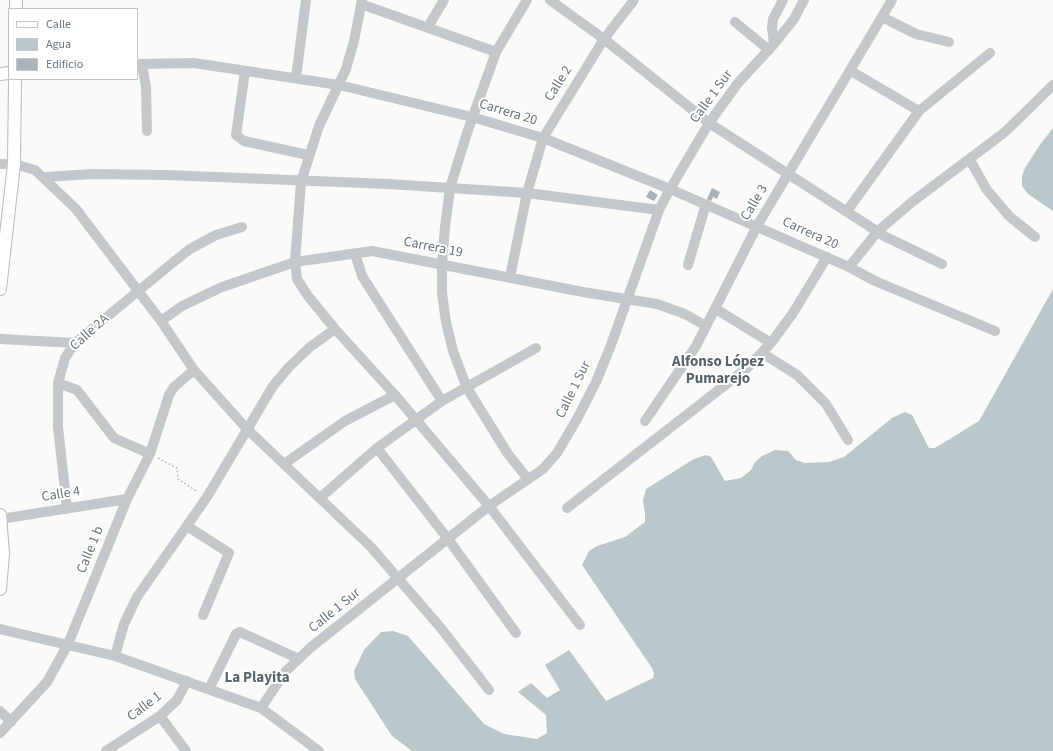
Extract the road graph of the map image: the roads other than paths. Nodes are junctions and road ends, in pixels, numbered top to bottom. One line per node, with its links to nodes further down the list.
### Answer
1 (306, 0): 21 (street)
2 (444, 0): 12 (street)
3 (526, 0): 16 (street)
4 (550, 0): 13 (street)
5 (634, 0): 13 (street, Calle 2)
6 (783, 0): 15 (street)
7 (804, 0): 15 (street, Calle 1 Sur)
8 (892, 0): 10 (street, Calle 3)
9 (361, 2): 12 (street); 23 (street)
10 (882, 17): 14 (street); 20 (street, Calle 3)
11 (735, 22): 15 (street)
12 (428, 27): 16 (street)
13 (604, 39): 27 (street); 29 (street, Calle 2)
14 (949, 42)
15 (772, 47): 27 (street, Calle 1 Sur)
16 (496, 52): 26 (street)
17 (990, 53): 25 (street)
18 (139, 64): 19 (street, Carrera 20); 28 (street)
19 (245, 70): 21 (street, Carrera 20); 30 (street)
20 (851, 71): 25 (street); 34 (street, Calle 3)
21 (296, 78): 23 (street, Carrera 20)
22 (15, 80): 33 (main road)
23 (339, 85): 26 (street, Carrera 20); 30 (street)
24 (1053, 85): 31 (street, Carrera 20)
25 (919, 111): 42 (street)
26 (472, 117): 29 (street, Carrera 20); 37 (street)
27 (708, 123): 34 (street); 38 (street, Calle 1 Sur)
28 (147, 131)
29 (543, 138): 38 (street, Carrera 20); 39 (street, Calle 2)
30 (308, 155): 36 (street)
31 (970, 160): 46 (street, Carrera 20); 47 (street)
32 (0, 164): 33 (street)
33 (14, 164): 35 (street); 45 (main road)
34 (788, 175): 42 (street); 43 (street, Calle 3)
35 (45, 177): 36 (street); 57 (street)
36 (301, 182): 37 (street); 50 (street)
37 (450, 188): 39 (street); 51 (street)
38 (670, 189): 40 (street, Carrera 20); 41 (street, Calle 1 Sur)
39 (527, 193): 41 (street); 55 (street, Calle 2)
40 (706, 204): 43 (street, Carrera 20); 53 (street)
41 (659, 210): 58 (street, Calle 1 Sur)
42 (847, 211): 46 (street)
43 (757, 226): 49 (street, Carrera 20); 59 (street, Calle 3)
44 (242, 227): 57 (street, Calle 2A)
45 (3, 228): 56 (main road)
46 (878, 231): 52 (street); 54 (street, Carrera 20)
47 (1035, 237)
48 (355, 254): 50 (street, Carrera 19); 51 (street, Carrera 19); 73 (street)
49 (827, 257): 54 (street, Carrera 20); 66 (street)
50 (294, 262): 60 (street, Carrera 19); 62 (street)
51 (442, 264): 55 (street, Carrera 19); 71 (street)
52 (942, 264)
53 (688, 265)
54 (849, 267): 63 (street, Carrera 20)
55 (510, 277): 58 (street, Carrera 19)
56 (0, 289)
57 (138, 292): 60 (street); 65 (street, Calle 2A)
58 (627, 300): 61 (street, Carrera 19); 81 (street, Calle 1 Sur)
59 (716, 309): 61 (street, Calle 3); 66 (street)
60 (161, 321): 69 (street)
61 (706, 326): 75 (street, Calle 3)
62 (335, 329): 72 (street); 76 (street)
63 (995, 331)
64 (0, 339): 65 (street)
65 (75, 343): 70 (street, Calle 2A)
66 (771, 343): 68 (street)
67 (536, 348): 71 (street)
68 (762, 353): 77 (street); 86 (street)
69 (194, 370): 76 (street); 79 (street, Calle 1 b)
70 (58, 383): 79 (street); 85 (street, Calle 2A)
71 (467, 388): 73 (street); 81 (street)
72 (395, 395): 74 (street); 80 (street)
73 (442, 401): 74 (street)
74 (416, 421): 78 (street); 84 (street)
75 (645, 421)
76 (247, 429): 80 (street); 89 (street)
77 (848, 440)
78 (377, 448): 82 (street); 90 (street)
79 (150, 454): 83 (street, Calle 1 b)
80 (284, 464): 82 (street)
81 (528, 479): 84 (street, Calle 1 Sur)
82 (320, 498): 91 (street)
83 (126, 499): 85 (street, Calle 4); 97 (street, Calle 1 b)
84 (489, 506): 90 (street, Calle 1 Sur); 94 (street)
85 (68, 508): 88 (street, Calle 4)
86 (567, 508)
87 (0, 515): 88 (main road)
88 (0, 519): 92 (main road)
89 (187, 526): 93 (street); 98 (street)
90 (448, 539): 91 (street, Calle 1 Sur); 96 (street)
91 (399, 578): 99 (street, Calle 1 Sur); 102 (street)
92 (1, 587)
93 (203, 615)
94 (580, 625)
95 (0, 629): 97 (street)
96 (516, 633)
97 (68, 644): 98 (street); 106 (street, Calle 1 b)
98 (115, 656): 100 (street)
99 (299, 659): 101 (street); 103 (street, Calle 1 Sur)
100 (187, 682): 101 (street); 105 (street, Calle 1)
101 (209, 689): 103 (street)
102 (489, 690)
103 (262, 708): 110 (street)
104 (0, 711): 106 (street)
105 (160, 716): 108 (street, Calle 1); 109 (street)
106 (10, 722): 107 (street, Calle 1 b)
107 (0, 733)
108 (106, 751)
109 (186, 751)
110 (319, 751)

